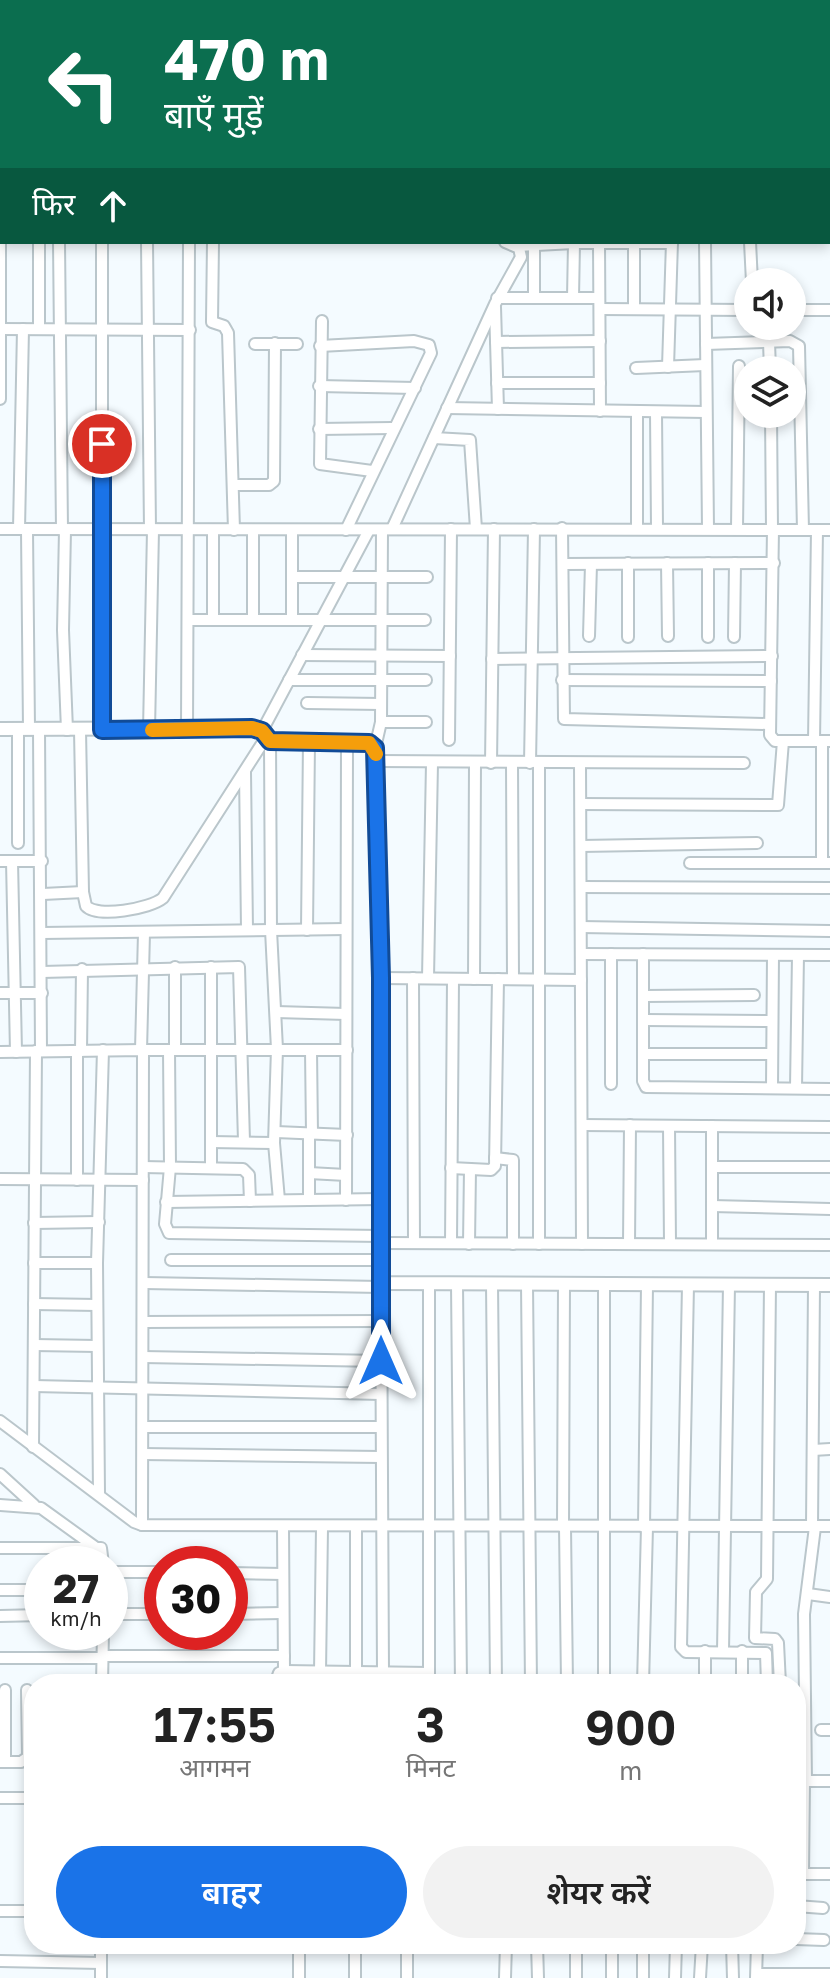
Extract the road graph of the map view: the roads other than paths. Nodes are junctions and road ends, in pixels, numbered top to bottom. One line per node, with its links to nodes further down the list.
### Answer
1 (0, 244): 30 (street)
2 (39, 244): 32 (street)
3 (59, 244): 33 (street)
4 (102, 244): 34 (street)
5 (147, 244): 35 (street)
6 (189, 244): 36 (street)
7 (213, 244): 66 (street)
8 (511, 244): 17 (street)
9 (528, 244): 17 (street)
10 (534, 244): 19 (street)
11 (574, 244): 20 (street)
12 (599, 244): 22 (street)
13 (634, 244): 23 (street)
14 (672, 244): 24 (street)
15 (705, 244): 25 (street)
16 (750, 244): 18 (street)
17 (517, 246): 21 (street)
18 (751, 268)
19 (534, 298): 20 (street); 21 (street)
20 (573, 298): 22 (street)
21 (496, 301): 38 (street); 54 (street)
22 (600, 304): 23 (street); 37 (street)
23 (634, 309): 24 (street)
24 (671, 309): 25 (street); 47 (street)
25 (706, 309): 26 (street); 43 (street)
26 (734, 310)
27 (806, 310): 28 (street)
28 (830, 310)
29 (322, 321): 44 (street)
30 (1, 329): 31 (street); 53 (street)
31 (23, 329): 32 (street); 79 (street)
32 (39, 329): 33 (street)
33 (58, 329): 34 (street); 80 (street)
34 (102, 329): 35 (street); 81 (street)
35 (149, 329): 36 (street); 82 (street)
36 (190, 330): 83 (street)
37 (600, 341): 38 (street); 50 (street)
38 (496, 342): 49 (street)
39 (769, 342): 43 (street); 45 (street); 90 (street)
40 (275, 343): 41 (street); 42 (street); 66 (street)
41 (255, 344)
42 (297, 344)
43 (706, 344): 46 (street)
44 (320, 346): 51 (street); 52 (street)
45 (770, 356)
46 (705, 365): 47 (street); 59 (street)
47 (668, 367): 48 (street)
48 (636, 368)
49 (497, 383): 50 (street); 55 (street)
50 (600, 383): 56 (street)
51 (319, 386): 52 (street); 63 (street)
52 (415, 388): 60 (street)
53 (0, 399)
54 (447, 408): 55 (street); 64 (street)
55 (498, 409): 56 (street)
56 (600, 411): 57 (street)
57 (637, 412): 58 (street); 68 (street)
58 (656, 412): 59 (street); 69 (street)
59 (706, 412): 76 (street)
60 (392, 428): 63 (street); 65 (street)
61 (738, 428): 77 (street)
62 (771, 428): 78 (street)
63 (319, 429): 65 (street)
64 (434, 438): 71 (street); 73 (street)
65 (372, 471): 88 (street)
66 (234, 485): 85 (street)
67 (562, 528): 68 (street); 75 (street); 98 (street)
68 (637, 528): 69 (street)
69 (657, 528): 76 (street)
70 (0, 529): 79 (street)
71 (387, 529): 72 (street); 89 (street); 102 (street)
72 (451, 529): 73 (street); 118 (street)
73 (476, 529): 74 (street)
74 (494, 529): 75 (street); 121 (street)
75 (534, 529): 122 (street)
76 (708, 529): 77 (street)
77 (737, 529): 78 (street)
78 (773, 529): 90 (street); 97 (street)
79 (23, 530): 80 (street); 134 (street)
80 (63, 530): 81 (street); 135 (street)
81 (103, 530): 82 (street); 137 (street)
82 (151, 530): 83 (street); 138 (street)
83 (190, 530): 84 (street); 104 (street)
84 (213, 530): 85 (street); 105 (street)
85 (234, 530): 86 (street)
86 (253, 530): 87 (street); 106 (street)
87 (292, 530): 88 (street); 100 (street)
88 (346, 530): 89 (street)
89 (369, 530): 101 (street)
90 (803, 530): 91 (street)
91 (817, 530): 92 (street); 143 (street)
92 (830, 530)
93 (628, 563): 94 (street); 99 (street); 113 (street)
94 (667, 563): 95 (street); 112 (street)
95 (708, 563): 96 (street); 114 (street)
96 (735, 563): 97 (street); 115 (street)
97 (774, 563): 119 (street)
98 (563, 564): 99 (street); 120 (street)
99 (591, 564): 111 (street)
100 (292, 577): 101 (street); 107 (street)
101 (343, 577): 102 (street); 109 (street)
102 (382, 577): 103 (street); 110 (street)
103 (427, 577)
104 (189, 620): 105 (street); 139 (street)
105 (213, 620): 106 (street)
106 (253, 620): 107 (street)
107 (292, 620): 109 (street)
108 (425, 620): 110 (street)
109 (320, 621): 110 (street); 116 (street)
110 (381, 621): 117 (street)
111 (589, 636)
112 (668, 636)
113 (628, 637)
114 (708, 637)
115 (734, 637)
116 (302, 655): 117 (street); 123 (street)
117 (381, 655): 118 (street); 124 (street)
118 (450, 656): 141 (street)
119 (772, 656): 120 (street); 127 (street)
120 (563, 658): 122 (street); 126 (street)
121 (492, 659): 122 (street); 149 (street)
122 (533, 659): 151 (street)
123 (289, 680): 124 (street); 140 (street)
124 (381, 680): 125 (street); 129 (street)
125 (426, 680)
126 (562, 680): 127 (street); 132 (street)
127 (771, 681): 132 (street)
128 (307, 703): 129 (street)
129 (381, 704): 130 (street)
130 (381, 722): 131 (street); 146 (street)
131 (426, 722)
132 (769, 724): 142 (street)
133 (0, 729): 134 (street)
134 (28, 729): 135 (street); 156 (street); 161 (street)
135 (67, 730): 136 (street)
136 (80, 730): 137 (street); 166 (street)
137 (102, 730): 138 (street)
138 (149, 730): 139 (street)
139 (187, 731): 140 (street)
140 (266, 737): 144 (street); 154 (street); 171 (street)
141 (449, 740)
142 (783, 741): 143 (street); 155 (street)
143 (822, 741): 163 (street)
144 (309, 742): 145 (street); 172 (street)
145 (347, 743): 146 (street); 169 (street)
146 (375, 755): 147 (street); 187 (street)
147 (432, 763): 148 (street); 189 (street)
148 (475, 763): 149 (street); 192 (street)
149 (491, 763): 150 (street)
150 (512, 763): 151 (street); 194 (street)
151 (534, 763): 152 (street); 190 (street)
152 (580, 763): 153 (street); 155 (street)
153 (744, 763)
154 (245, 771): 166 (street); 170 (street)
155 (581, 804): 158 (street)
156 (18, 843)
157 (757, 843): 158 (street)
158 (581, 846): 164 (street)
159 (0, 861): 160 (street)
160 (12, 861): 161 (street); 197 (street)
161 (42, 861): 167 (street)
162 (690, 863): 163 (street)
163 (826, 863)
164 (581, 887): 165 (street); 168 (street)
165 (830, 888)
166 (83, 892): 167 (street)
167 (43, 894): 174 (street)
168 (581, 927): 173 (street); 176 (street)
169 (346, 929): 172 (street); 202 (street)
170 (247, 930): 171 (street); 175 (street)
171 (271, 930): 172 (street); 201 (street)
172 (307, 930)
173 (830, 931)
174 (42, 933): 175 (street); 186 (street)
175 (144, 933): 184 (street)
176 (581, 954): 177 (street); 195 (street)
177 (611, 954): 178 (street); 219 (street)
178 (643, 954): 179 (street); 200 (street)
179 (773, 955): 180 (street); 204 (street)
180 (798, 955): 181 (street); 221 (street)
181 (830, 955)
182 (175, 967): 183 (street); 184 (street); 208 (street)
183 (211, 967): 209 (street); 210 (street)
184 (142, 968): 185 (street); 207 (street)
185 (82, 969): 186 (street); 214 (street)
186 (42, 972): 198 (street)
187 (381, 978): 188 (street); 248 (street)
188 (413, 978): 189 (street); 259 (street)
189 (428, 978): 191 (street)
190 (536, 978): 194 (street); 195 (street); 263 (street)
191 (453, 979): 192 (street); 239 (street)
192 (474, 979): 193 (street)
193 (498, 979): 194 (street); 233 (street)
194 (513, 979)
195 (581, 980): 223 (street)
196 (0, 993): 197 (street)
197 (14, 993): 198 (street); 216 (street)
198 (42, 993): 213 (street)
199 (754, 995): 200 (street)
200 (645, 996): 203 (street)
201 (276, 1012): 202 (street); 205 (street)
202 (346, 1014): 212 (street)
203 (645, 1020): 204 (street); 217 (street)
204 (772, 1021): 218 (street)
205 (277, 1049): 210 (street); 211 (street); 230 (street)
206 (103, 1050): 207 (street); 214 (street); 246 (street)
207 (142, 1050): 208 (street); 234 (street)
208 (172, 1050): 209 (street); 235 (street)
209 (212, 1050): 210 (street); 232 (street)
210 (242, 1050): 231 (street)
211 (311, 1050): 212 (street); 228 (street)
212 (347, 1050): 229 (street)
213 (38, 1051): 214 (street); 216 (street); 244 (street)
214 (79, 1051): 245 (street)
215 (0, 1052): 216 (street)
216 (16, 1052)
217 (644, 1054): 218 (street); 220 (street)
218 (772, 1054): 220 (street)
219 (611, 1084)
220 (772, 1088): 221 (street)
221 (796, 1088): 222 (street)
222 (830, 1089)
223 (582, 1125): 224 (street); 264 (street)
224 (630, 1125): 225 (street); 265 (street)
225 (669, 1126): 226 (street); 266 (street)
226 (712, 1126): 227 (street); 236 (street)
227 (830, 1127)
228 (310, 1134): 229 (street); 230 (street); 241 (street)
229 (347, 1135): 242 (street)
230 (275, 1137): 231 (street); 249 (street)
231 (244, 1141): 232 (street)
232 (211, 1142): 238 (street)
233 (495, 1158): 240 (street); 262 (street)
234 (143, 1167): 235 (street); 247 (street)
235 (170, 1167): 238 (street); 253 (street)
236 (712, 1167): 237 (street); 254 (street)
237 (830, 1167)
238 (211, 1168): 252 (street)
239 (451, 1168): 240 (street); 260 (street)
240 (470, 1169): 261 (street)
241 (309, 1173): 242 (street); 250 (street)
242 (346, 1175): 251 (street)
243 (0, 1179): 244 (street)
244 (34, 1180): 245 (street); 257 (street)
245 (77, 1180): 246 (street)
246 (101, 1180): 247 (street); 256 (street)
247 (143, 1180): 273 (street)
248 (381, 1199): 251 (street); 258 (street)
249 (279, 1200): 250 (street); 252 (street)
250 (309, 1200): 251 (street)
251 (346, 1200)
252 (250, 1201): 253 (street)
253 (166, 1202): 258 (street)
254 (712, 1206): 255 (street); 267 (street)
255 (830, 1209)
256 (99, 1222): 257 (street); 272 (street)
257 (34, 1223): 271 (street)
258 (381, 1240): 259 (street); 270 (street)
259 (414, 1243): 260 (street)
260 (451, 1243): 261 (street)
261 (469, 1244): 262 (street)
262 (513, 1244): 263 (street)
263 (539, 1244): 264 (street)
264 (582, 1244): 265 (street)
265 (629, 1244): 266 (street)
266 (670, 1244): 267 (street)
267 (712, 1244): 268 (street)
268 (830, 1245)
269 (171, 1260): 270 (street)
270 (380, 1260): 274 (street)
271 (34, 1263): 272 (street); 287 (street)
272 (97, 1263): 288 (street)
273 (144, 1283): 274 (street); 290 (street)
274 (381, 1283): 275 (street); 289 (street)
275 (429, 1283): 276 (street); 326 (street)
276 (457, 1284): 277 (street); 327 (street)
277 (492, 1284): 278 (street); 314 (street)
278 (527, 1284): 279 (street); 315 (street)
279 (564, 1284): 280 (street); 316 (street)
280 (604, 1285): 281 (street); 317 (street)
281 (647, 1285): 282 (street); 318 (street)
282 (688, 1285): 283 (street); 319 (street)
283 (729, 1285): 284 (street); 320 (street)
284 (770, 1285): 285 (street); 321 (street)
285 (814, 1285): 286 (street); 304 (street)
286 (830, 1285)
287 (34, 1304): 288 (street); 291 (street)
288 (97, 1305): 292 (street)
289 (381, 1321): 290 (street); 294 (street)
290 (143, 1322): 293 (street)
291 (34, 1345): 292 (street); 295 (street)
292 (97, 1346): 296 (street)
293 (143, 1357): 294 (street); 297 (street)
294 (381, 1361): 298 (street)
295 (34, 1386): 296 (street); 302 (street)
296 (100, 1387): 297 (street); 308 (street)
297 (143, 1390): 298 (street); 300 (street)
298 (381, 1394): 301 (street)
299 (0, 1421): 302 (street)
300 (143, 1427): 301 (street); 305 (street)
301 (381, 1427): 306 (street)
302 (33, 1447): 308 (street)
303 (830, 1449): 304 (street)
304 (813, 1450): 322 (street)
305 (143, 1454): 306 (street); 311 (street)
306 (381, 1457): 325 (street)
307 (0, 1474): 310 (street)
308 (99, 1494): 311 (street)
309 (0, 1505): 310 (street)
310 (34, 1505): 328 (street)
311 (142, 1525): 313 (street)
312 (830, 1526): 322 (street)
313 (283, 1527): 323 (street); 332 (street)
314 (493, 1527): 315 (street); 327 (street); 361 (street)
315 (529, 1527): 316 (street); 362 (street)
316 (564, 1527): 317 (street); 363 (street)
317 (605, 1527): 318 (street); 364 (street)
318 (646, 1527): 319 (street); 365 (street)
319 (682, 1527): 320 (street); 343 (street)
320 (725, 1527): 321 (street); 344 (street)
321 (769, 1527): 322 (street); 341 (street)
322 (814, 1527): 335 (street)
323 (322, 1528): 324 (street); 351 (street)
324 (356, 1528): 325 (street); 356 (street)
325 (381, 1528): 326 (street); 352 (street)
326 (428, 1528): 327 (street); 359 (street)
327 (459, 1528): 360 (street)
328 (94, 1546)
329 (0, 1548): 330 (street)
330 (24, 1548)
331 (248, 1573): 332 (street)
332 (283, 1574): 337 (street)
333 (0, 1590): 334 (street)
334 (24, 1590)
335 (808, 1594): 336 (street); 370 (street)
336 (830, 1597)
337 (282, 1613): 338 (street); 347 (street)
338 (248, 1614)
339 (24, 1615): 340 (street)
340 (0, 1616)
341 (755, 1638): 346 (street); 369 (street)
342 (103, 1650): 348 (street)
343 (705, 1651): 344 (street); 366 (street)
344 (723, 1651): 345 (street)
345 (742, 1651): 346 (street); 367 (street)
346 (755, 1652): 368 (street)
347 (284, 1656): 348 (street); 350 (street)
348 (103, 1657): 349 (street); 353 (street)
349 (0, 1658)
350 (284, 1671): 351 (street); 354 (street)
351 (320, 1672): 355 (street)
352 (383, 1672): 357 (street); 358 (street)
353 (102, 1674)
354 (281, 1674)
355 (340, 1674)
356 (361, 1674)
357 (372, 1674)
358 (389, 1674)
359 (429, 1674)
360 (461, 1674)
361 (496, 1674)
362 (531, 1674)
363 (567, 1674)
364 (604, 1674)
365 (643, 1674)
366 (705, 1674)
367 (742, 1674)
368 (767, 1674)
369 (780, 1674)
370 (803, 1674)
371 (3, 1690): 372 (street); 374 (street)
372 (24, 1690)
373 (24, 1760): 374 (street)
374 (2, 1762)
375 (806, 1781): 376 (street)
376 (830, 1781)
377 (0, 1798): 378 (street)
378 (24, 1798)
379 (806, 1874): 380 (street)
380 (830, 1874)
381 (806, 1907): 382 (street)
382 (823, 1908)
383 (0, 1911): 384 (street)
384 (24, 1911)
385 (806, 1939): 386 (street)
386 (824, 1940)
387 (101, 1954): 401 (street)
388 (299, 1954): 405 (street)
389 (355, 1954): 406 (street)
390 (407, 1954): 407 (street)
391 (506, 1954): 408 (street)
392 (537, 1954): 409 (street)
393 (576, 1954): 410 (street)
394 (612, 1954): 411 (street)
395 (643, 1954): 412 (street)
396 (676, 1954): 413 (street)
397 (701, 1954): 414 (street)
398 (732, 1954): 415 (street)
399 (757, 1954): 403 (street)
400 (0, 1961): 401 (street)
401 (101, 1963): 404 (street)
402 (830, 1974): 403 (street)
403 (756, 1976)
404 (101, 1978)
405 (299, 1978)
406 (355, 1978)
407 (407, 1978)
408 (505, 1978)
409 (538, 1978)
410 (576, 1978)
411 (612, 1978)
412 (643, 1978)
413 (675, 1978)
414 (700, 1978)
415 (733, 1978)

